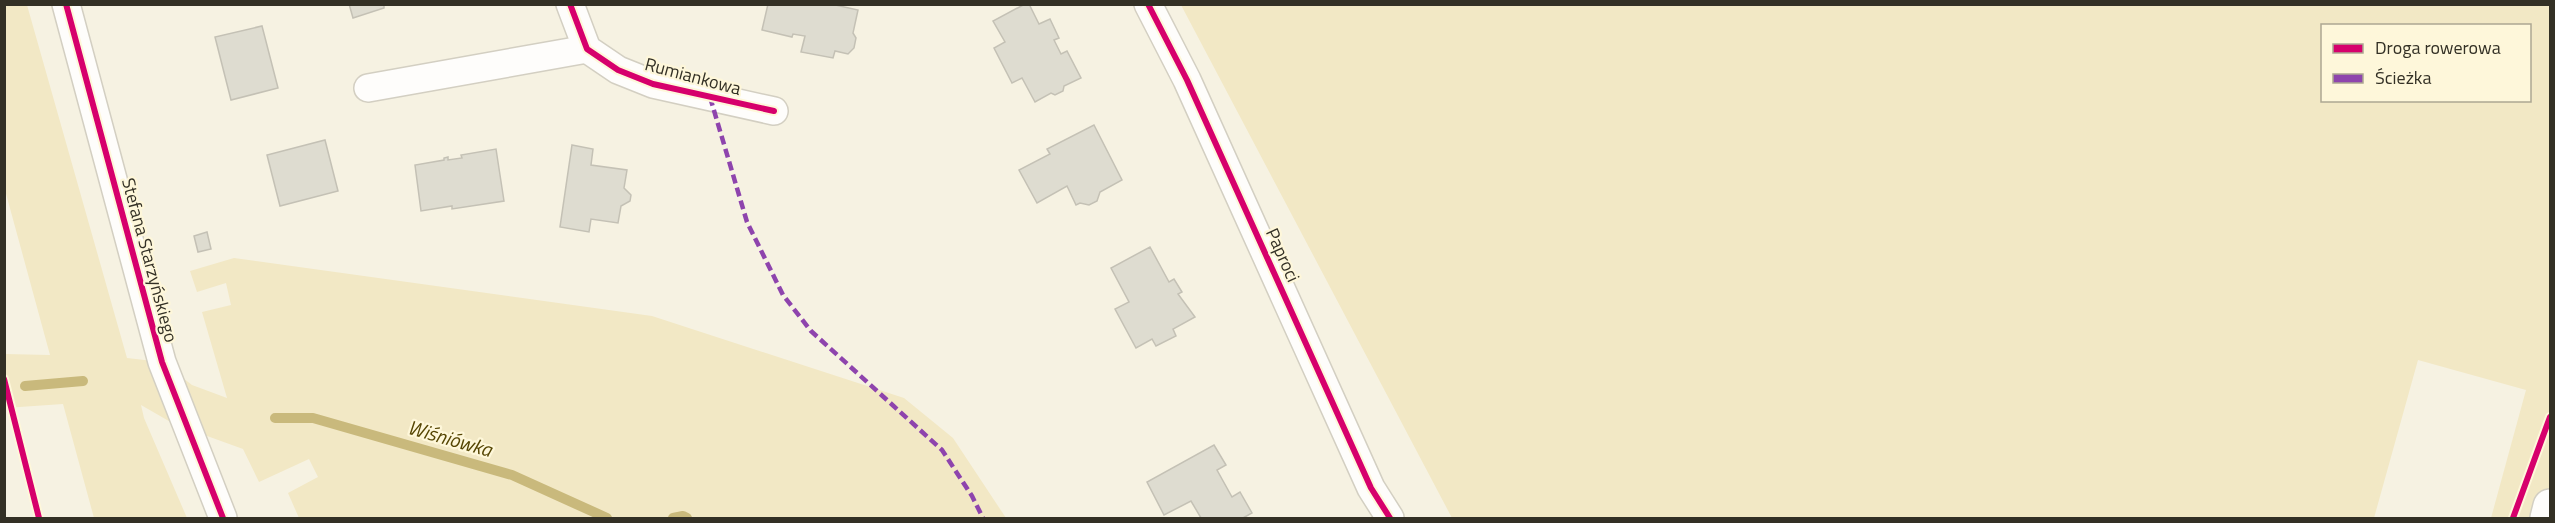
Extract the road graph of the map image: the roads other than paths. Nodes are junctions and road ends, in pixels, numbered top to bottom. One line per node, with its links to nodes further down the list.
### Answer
1 (66, 4): 8 (street, Stefana Starzyńskiego)
2 (570, 4): 4 (street)
3 (1148, 4): 9 (street, Paproci)
4 (587, 49): 5 (street); 6 (street, Rumiankowa)
5 (368, 88)
6 (774, 111)
7 (2550, 506): 10 (street)
8 (223, 519)
9 (1390, 519)
10 (2547, 519)

